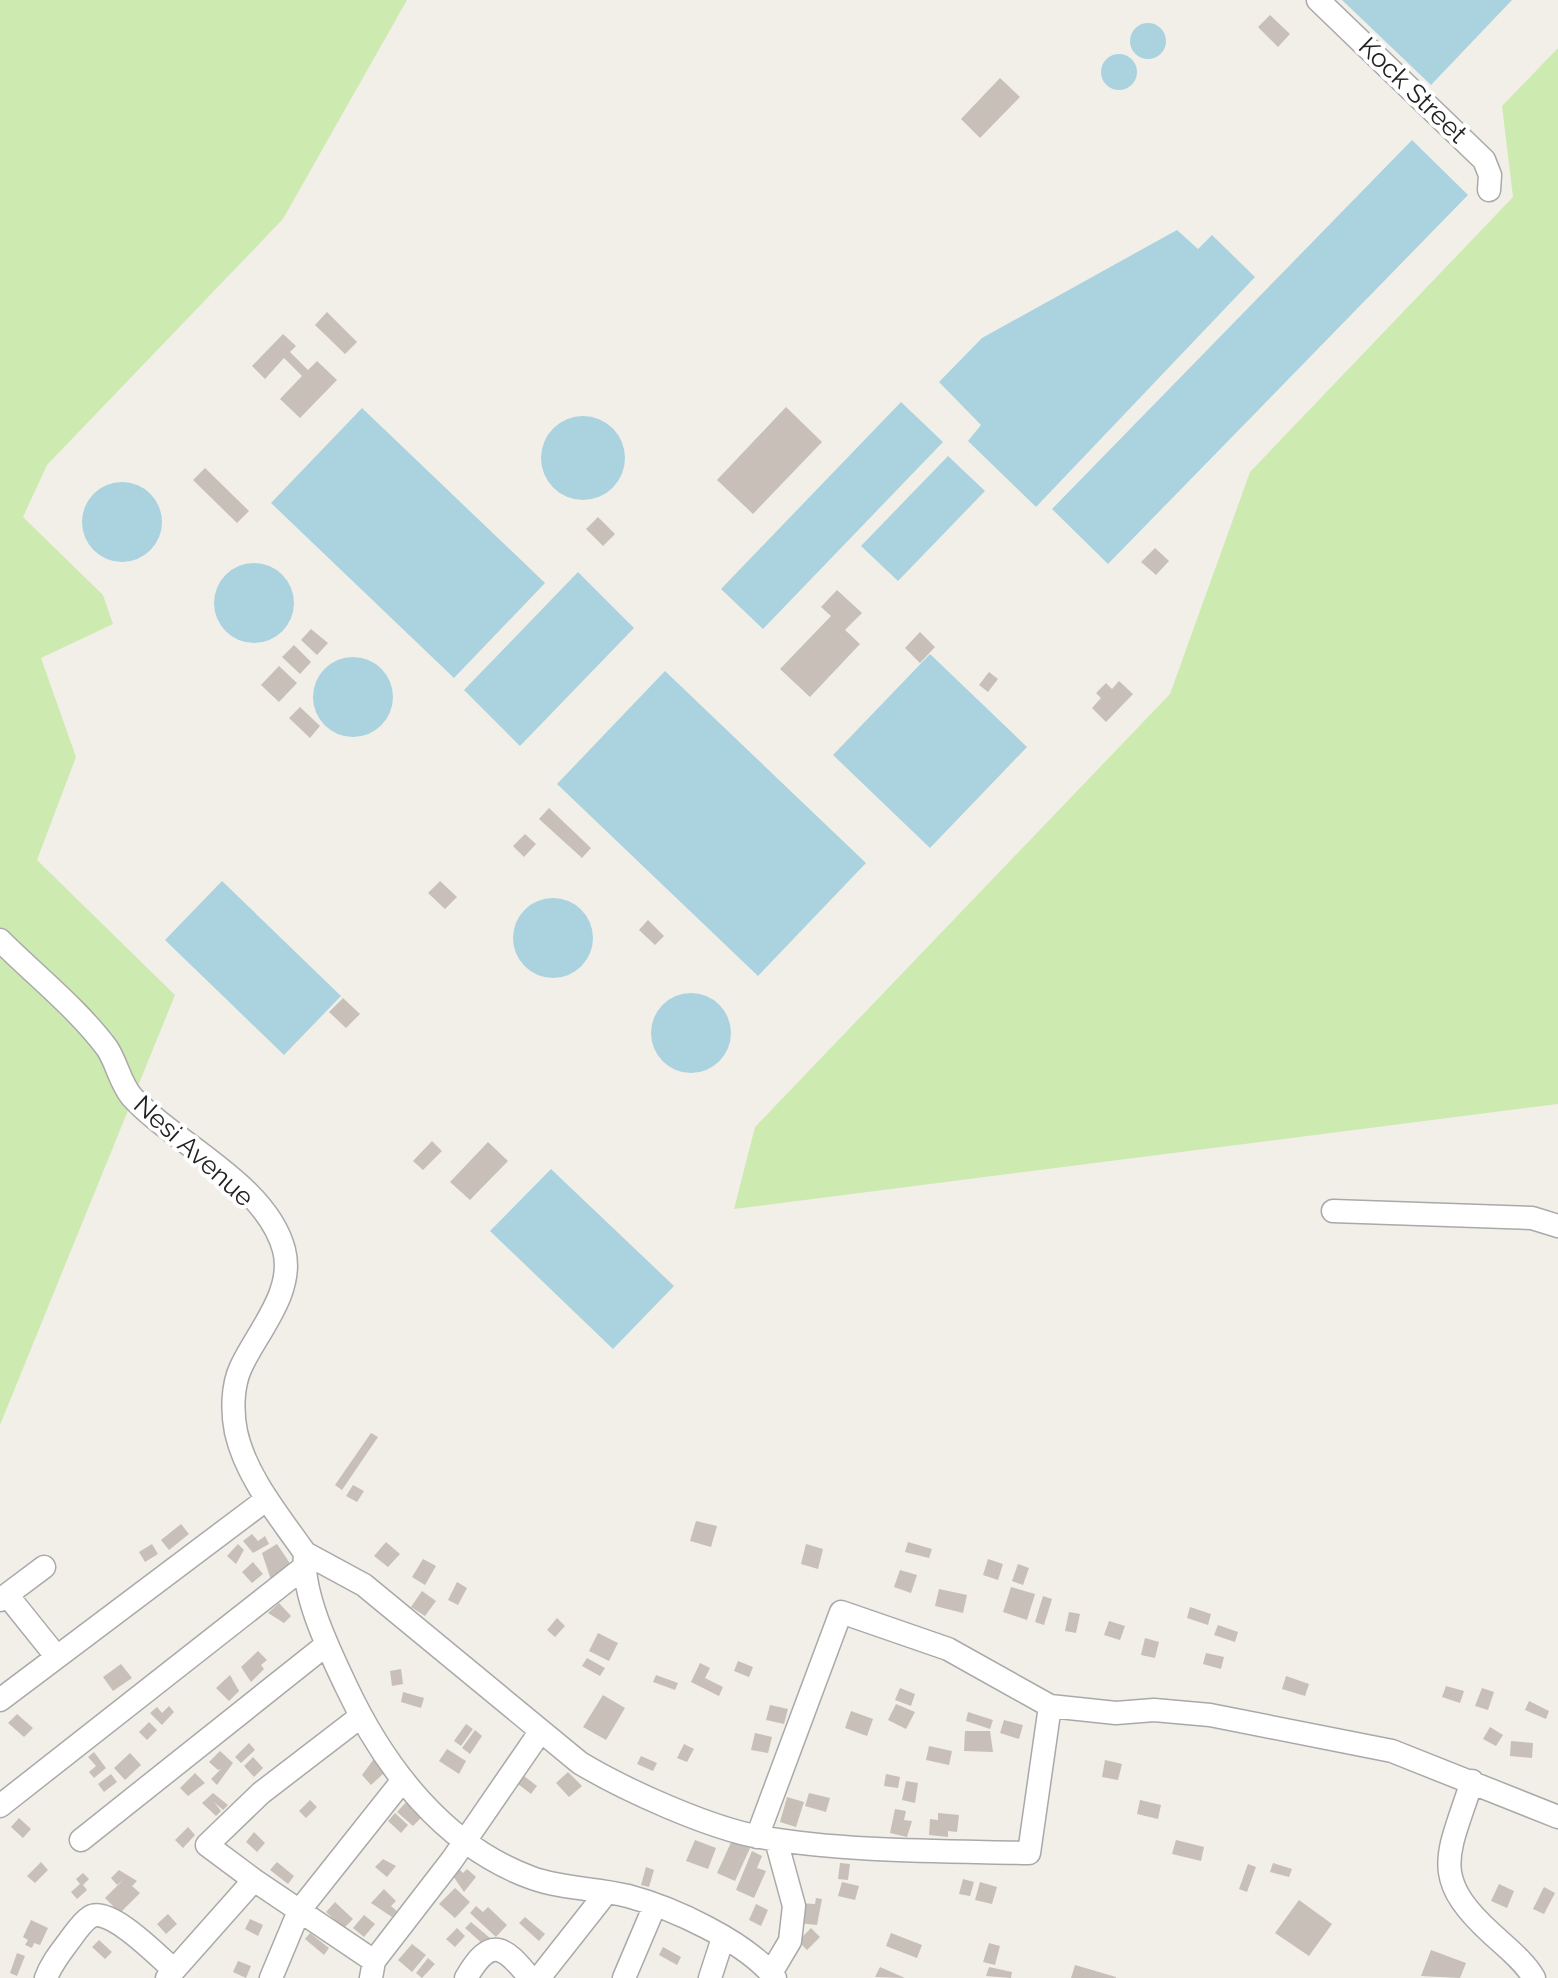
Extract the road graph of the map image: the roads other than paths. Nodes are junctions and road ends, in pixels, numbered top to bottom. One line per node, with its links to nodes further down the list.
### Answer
1 (1318, 0): 2 (street, Kock Street)
2 (1489, 190)
3 (0, 940): 6 (street, Nesi Avenue)
4 (1333, 1211): 5 (street)
5 (1558, 1226)
6 (267, 1499): 7 (street, Nesi Avenue); 11 (street)
7 (304, 1561): 10 (street, Nesi Avenue); 15 (street); 18 (street)
8 (44, 1567): 9 (street)
9 (3, 1598): 11 (street)
10 (326, 1645): 14 (street, Nesi Avenue); 22 (street)
11 (56, 1656): 12 (street)
12 (0, 1700)
13 (1050, 1706): 17 (street); 20 (street); 20 (street)
14 (360, 1717): 16 (street, Nesi Avenue); 23 (street)
15 (540, 1732): 20 (street); 21 (street)
16 (403, 1780): 21 (street, Nesi Avenue); 26 (street)
17 (1472, 1781): 19 (street); 38 (street)
18 (0, 1806)
19 (1558, 1817)
20 (766, 1838): 30 (street)
21 (464, 1839): 24 (street, Nesi Avenue); 28 (street)
22 (81, 1840)
23 (254, 1880): 26 (street); 29 (street)
24 (606, 1893): 25 (street, Nesi Avenue); 35 (street)
25 (655, 1905): 27 (street, Nesi Avenue); 36 (street)
26 (299, 1911): 28 (street); 32 (street)
27 (723, 1938): 30 (street, Nesi Avenue); 37 (street)
28 (372, 1969)
29 (170, 1973): 31 (street)
30 (773, 1975)
31 (46, 1978)
32 (271, 1978)
33 (466, 1978): 34 (street)
34 (530, 1978)
35 (539, 1978)
36 (624, 1978)
37 (710, 1978)
38 (1534, 1978)

